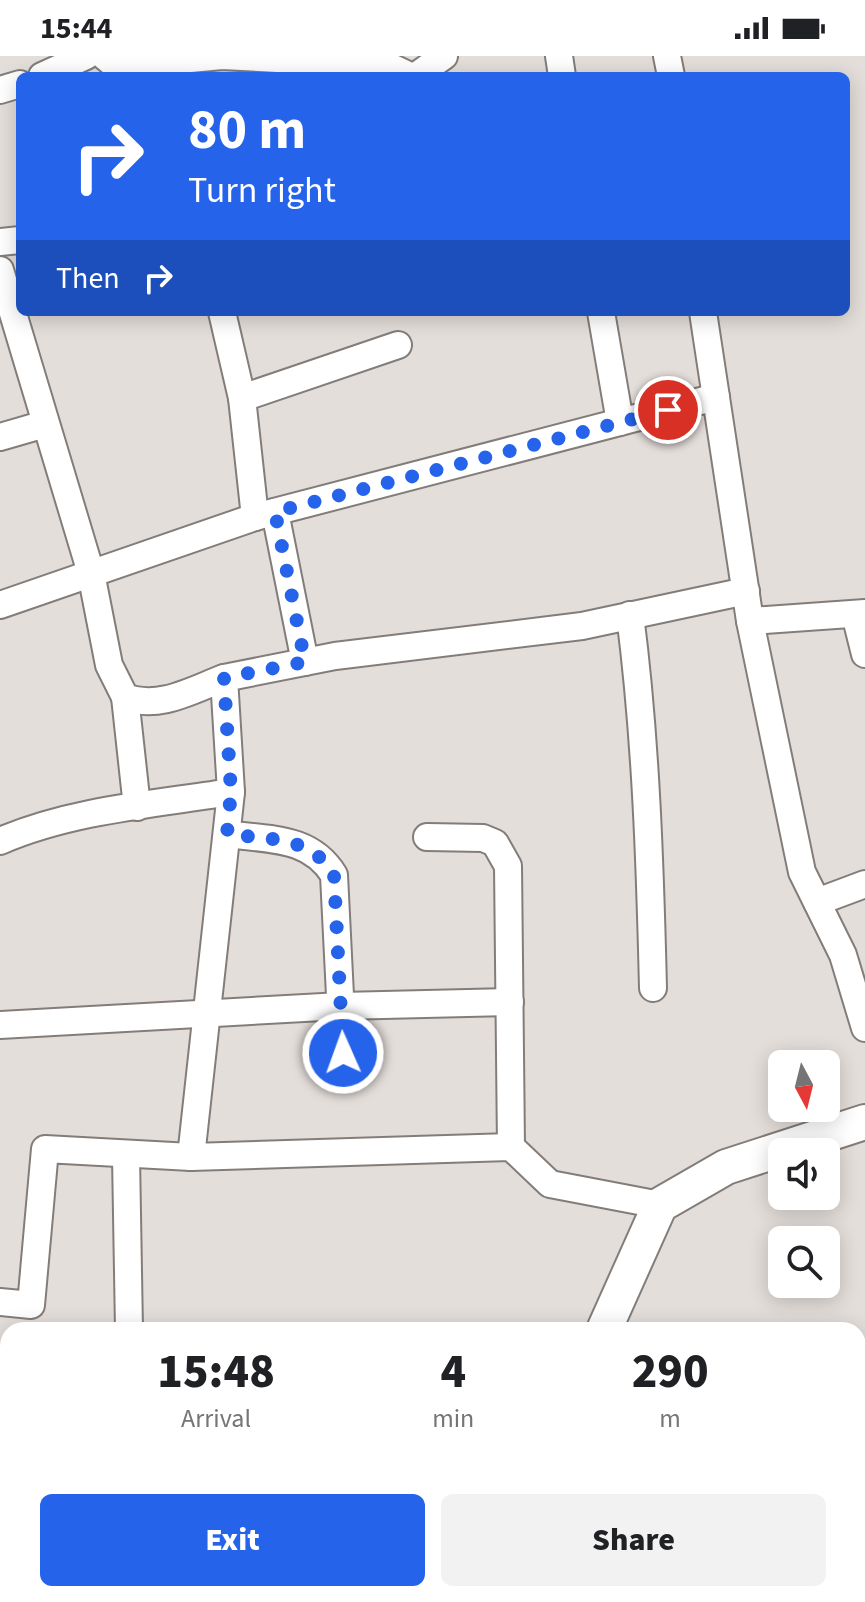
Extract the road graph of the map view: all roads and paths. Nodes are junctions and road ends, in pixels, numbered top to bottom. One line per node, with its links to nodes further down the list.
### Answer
1 (86, 56): 5 (street)
2 (104, 56): 4 (street)
3 (444, 56): 7 (street)
4 (190, 69): 6 (street)
5 (51, 72)
6 (402, 72)
7 (422, 72)
8 (0, 270): 16 (street)
9 (223, 316): 14 (street)
10 (602, 316): 15 (street)
11 (704, 316): 13 (street)
12 (398, 345): 14 (street)
13 (716, 397): 15 (street); 20 (street)
14 (242, 398): 18 (street)
15 (620, 422): 18 (street)
16 (45, 424): 17 (street); 19 (street)
17 (0, 437)
18 (265, 514): 19 (street); 26 (street)
19 (91, 573): 21 (street); 28 (street)
20 (746, 591): 23 (street); 24 (street)
21 (0, 605)
22 (860, 614): 24 (street); 25 (street)
23 (630, 615): 26 (street); 36 (street)
24 (750, 621): 35 (street)
25 (865, 654)
26 (305, 662): 27 (street)
27 (224, 678): 28 (street); 29 (street)
28 (125, 697): 30 (street)
29 (231, 792): 30 (street); 31 (street)
30 (137, 807): 33 (street)
31 (227, 834): 38 (street); 39 (street)
32 (427, 837): 37 (street)
33 (0, 841)
34 (865, 884): 35 (street)
35 (817, 902): 41 (street)
36 (653, 988)
37 (510, 1002): 38 (street); 44 (street)
38 (341, 1006): 39 (street); 42 (street)
39 (207, 1014): 40 (street); 46 (street)
40 (0, 1025)
41 (865, 1028)
42 (344, 1076)
43 (865, 1122): 47 (street)
44 (511, 1147): 46 (street); 47 (street)
45 (126, 1156): 46 (street); 48 (street); 49 (street)
46 (191, 1157)
47 (660, 1205): 50 (street)
48 (0, 1302)
49 (129, 1322)
50 (608, 1322)

